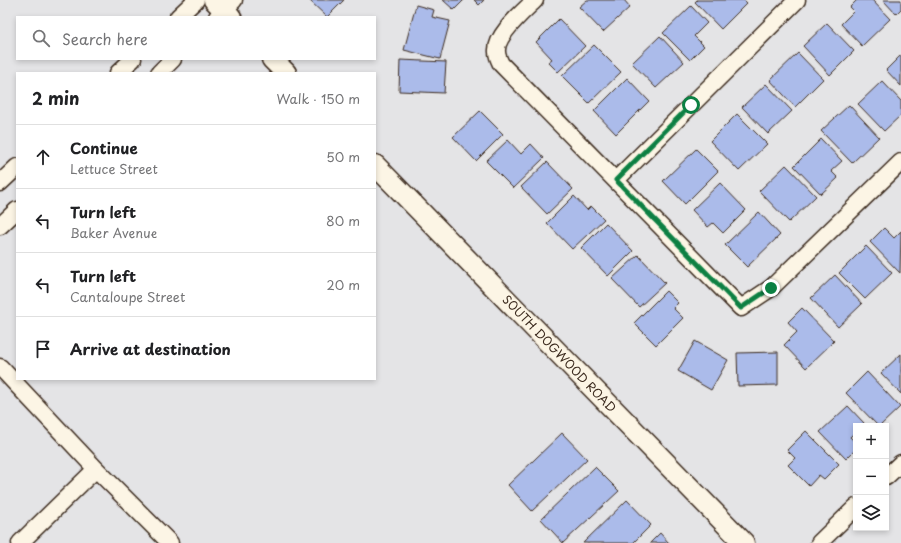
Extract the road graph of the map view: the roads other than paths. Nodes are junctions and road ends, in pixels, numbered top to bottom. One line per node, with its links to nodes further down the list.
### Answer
1 (196, 0): 4 (street)
2 (535, 0): 14 (street)
3 (797, 0): 14 (street)
4 (179, 16)
5 (132, 60): 8 (street)
6 (172, 60): 9 (street)
7 (273, 60): 10 (main road)
8 (119, 72)
9 (160, 72)
10 (285, 72)
11 (901, 162): 14 (street)
12 (376, 166): 25 (main road, SOUTH DOGWOOD ROAD)
13 (16, 168): 15 (street)
14 (616, 180)
15 (0, 183)
16 (16, 211): 17 (street)
17 (0, 226)
18 (0, 367): 20 (street)
19 (901, 463): 21 (street)
20 (96, 469): 23 (street); 24 (street)
21 (889, 474)
22 (853, 509): 26 (street)
23 (20, 543)
24 (170, 543)
25 (744, 543)
26 (819, 543)

